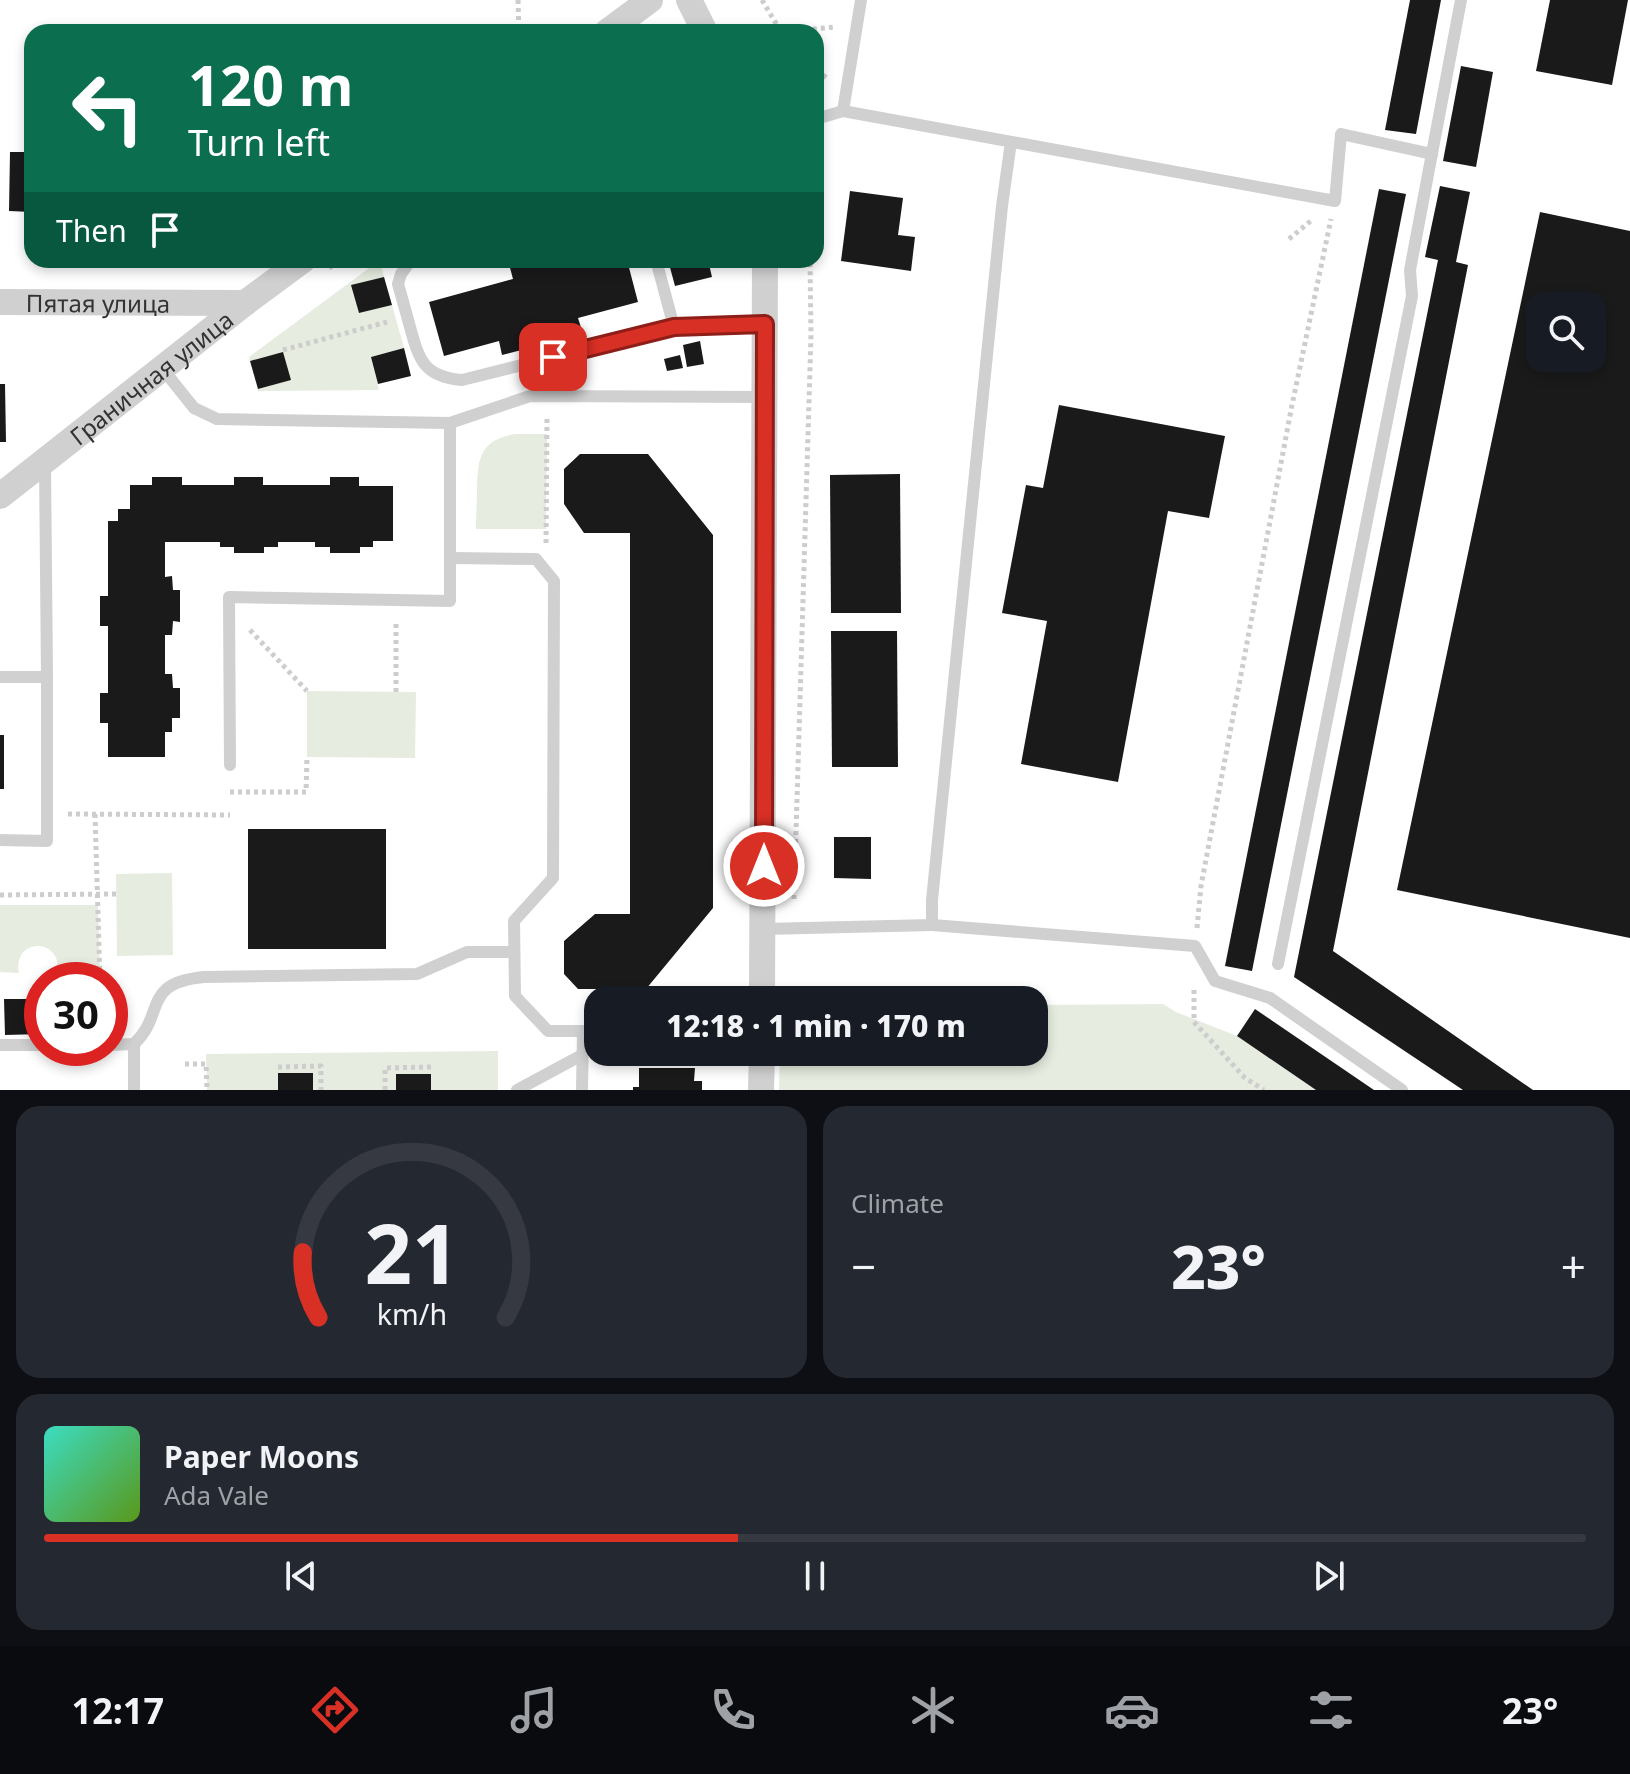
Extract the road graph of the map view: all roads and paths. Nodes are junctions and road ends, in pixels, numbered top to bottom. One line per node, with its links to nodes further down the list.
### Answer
1 (518, 0): 7 (path)
2 (650, 0): 8 (street)
3 (689, 0): 9 (street)
4 (762, 0): 10 (path)
5 (1461, 0): 15 (lane)
6 (860, 6): 11 (path); 12 (lane)
7 (519, 24)
8 (618, 24)
9 (701, 24)
10 (776, 24)
11 (824, 29)
12 (843, 111): 13 (lane); 14 (lane)
13 (824, 117)
14 (1011, 142): 16 (lane); 54 (lane)
15 (1432, 154): 16 (lane); 59 (lane)
16 (1335, 201): 17 (path); 56 (path)
17 (1289, 239)
18 (292, 268): 24 (street, Граничная улица)
19 (405, 268): 25 (lane)
20 (658, 268): 27 (lane)
21 (765, 268): 26 (street)
22 (810, 268): 53 (path)
23 (0, 302): 24 (street, Пятая улица)
24 (245, 303): 29 (street, Граничная улица)
25 (407, 317): 27 (lane); 28 (path)
26 (765, 324): 27 (lane); 31 (street)
27 (674, 327)
28 (283, 350)
29 (162, 368): 32 (lane); 33 (street, Граничная улица)
30 (547, 396): 31 (lane); 32 (lane); 36 (path)
31 (765, 397): 55 (street)
32 (450, 423): 35 (lane)
33 (45, 460): 34 (street, Граничная улица); 40 (lane)
34 (0, 496)
35 (450, 558): 36 (lane); 37 (lane)
36 (546, 572): 57 (lane)
37 (396, 599): 38 (lane); 42 (path)
38 (229, 607): 41 (path); 44 (lane)
39 (0, 677): 40 (lane)
40 (47, 677): 46 (lane)
41 (307, 691)
42 (396, 692)
43 (307, 757): 45 (path)
44 (230, 765)
45 (230, 792)
46 (47, 814): 47 (path); 49 (lane)
47 (95, 814): 48 (path); 50 (path)
48 (230, 815)
49 (0, 840)
50 (98, 894): 51 (path); 52 (path); 58 (path)
51 (116, 894)
52 (0, 895)
53 (793, 914)
54 (932, 925): 55 (lane); 56 (lane)
55 (764, 929): 60 (street)
56 (1195, 946): 78 (path); 79 (lane)
57 (514, 952): 61 (lane); 63 (lane)
58 (100, 962)
59 (1278, 964)
60 (762, 986)
61 (583, 1031): 66 (lane)
62 (128, 1044): 63 (lane)
63 (134, 1044): 71 (lane)
64 (0, 1045): 65 (lane)
65 (24, 1045)
66 (582, 1055): 75 (lane); 76 (lane)
67 (185, 1064): 72 (path)
68 (762, 1066): 77 (street)
69 (278, 1067): 73 (path)
70 (431, 1067): 74 (path)
71 (134, 1090)
72 (207, 1090)
73 (321, 1090)
74 (385, 1090)
75 (517, 1090)
76 (582, 1090)
77 (761, 1090)
78 (1264, 1090)
79 (1402, 1090)

